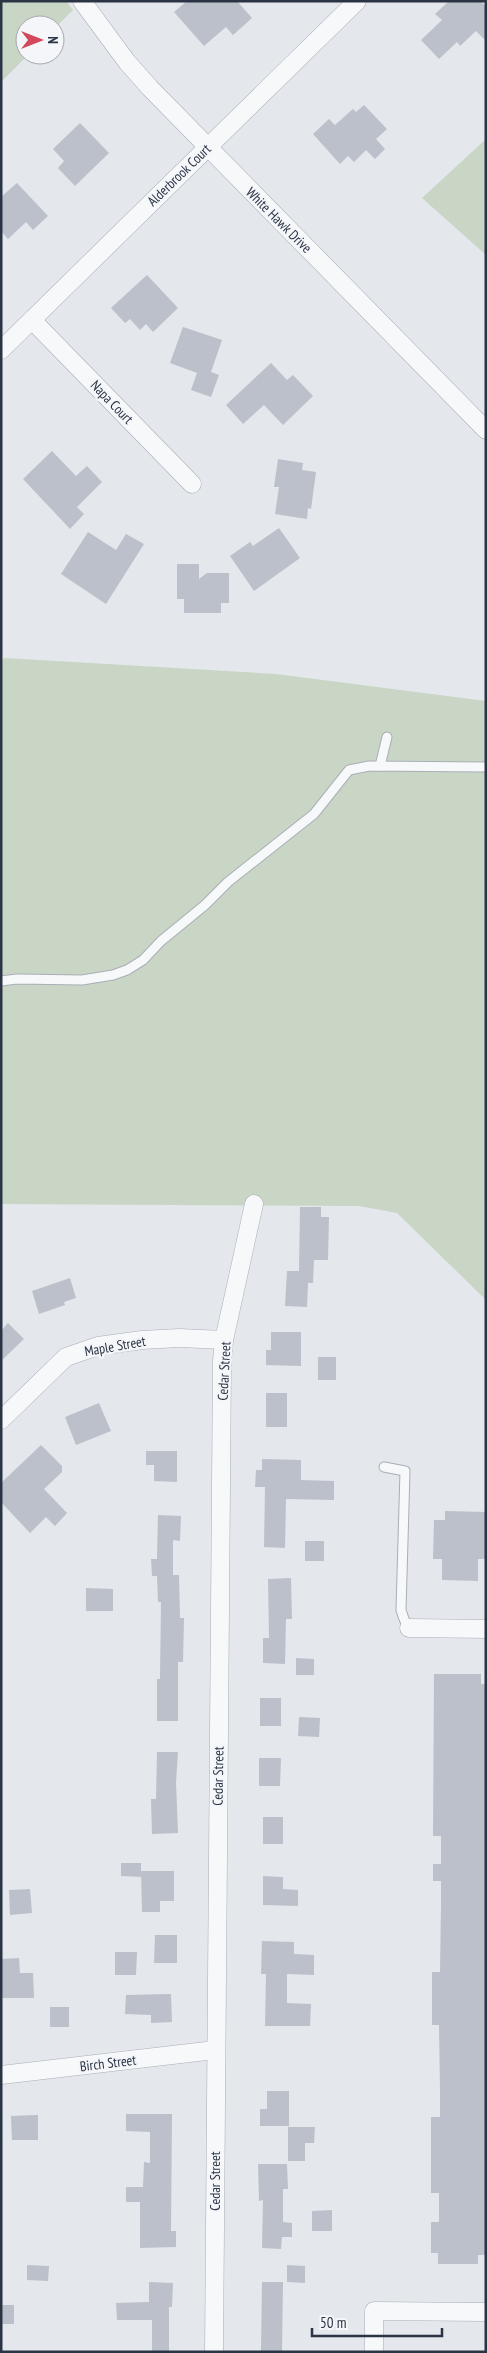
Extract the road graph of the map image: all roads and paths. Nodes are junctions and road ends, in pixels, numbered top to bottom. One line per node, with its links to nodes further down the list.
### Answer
1 (82, 1): 3 (street, White Hawk Drive)
2 (357, 1): 3 (street, Alderbrook Court)
3 (208, 147): 4 (street, Alderbrook Court); 6 (street, White Hawk Drive)
4 (32, 320): 5 (street, Alderbrook Court); 7 (street, Napa Court)
5 (1, 350)
6 (486, 430)
7 (192, 484)
8 (387, 737): 9 (lane)
9 (380, 766): 10 (lane); 11 (lane)
10 (486, 767)
11 (1, 981)
12 (254, 1204): 13 (street, Cedar Street)
13 (224, 1340): 14 (street, Maple Street); 18 (street, Cedar Street)
14 (1, 1420)
15 (384, 1467): 16 (lane)
16 (409, 1628): 17 (street)
17 (486, 1629)
18 (215, 2050): 19 (street, Birch Street); 21 (street, Cedar Street)
19 (1, 2075)
20 (486, 2312): 22 (street)
21 (214, 2352)
22 (374, 2352)

